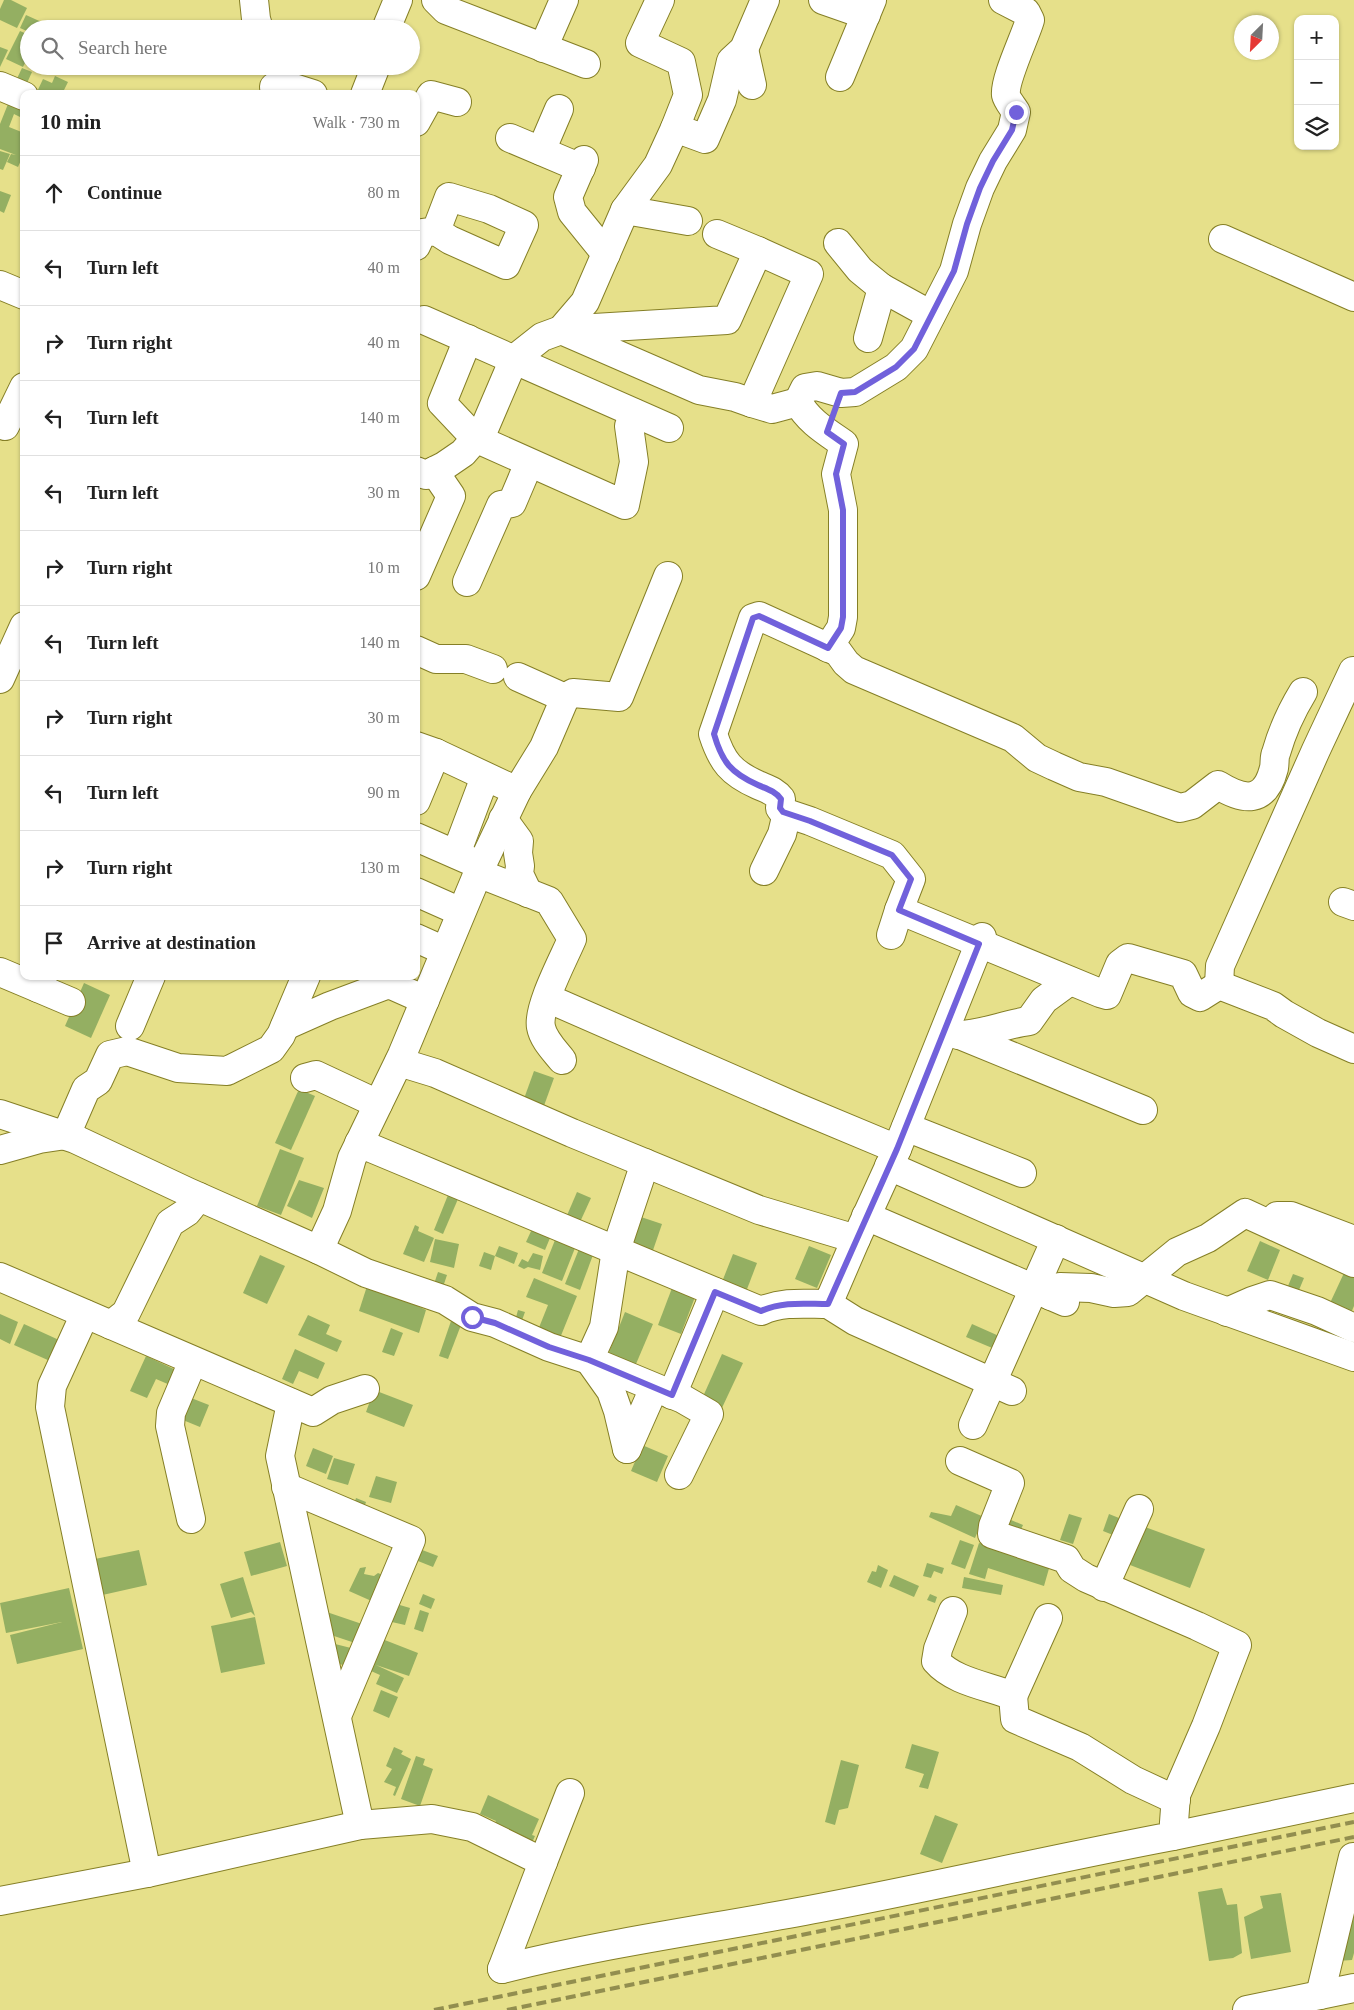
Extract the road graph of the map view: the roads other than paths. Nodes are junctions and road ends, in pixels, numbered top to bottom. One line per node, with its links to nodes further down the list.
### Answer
1 (254, 0): 10 (street)
2 (398, 0): 11 (street)
3 (436, 0): 12 (street)
4 (564, 0): 12 (street)
5 (660, 0): 23 (street)
6 (765, 0): 13 (street)
7 (823, 0): 9 (street)
8 (1003, 0): 42 (street)
9 (869, 7): 16 (street)
10 (256, 20)
11 (390, 20)
12 (544, 48): 14 (street)
13 (744, 49): 18 (street); 26 (street)
14 (586, 64)
15 (372, 75): 21 (street)
16 (840, 77)
17 (273, 82): 20 (street)
18 (752, 85)
19 (0, 86): 22 (street)
20 (300, 90)
21 (367, 90)
22 (20, 94)
23 (688, 95): 26 (street); 28 (street)
24 (457, 102): 27 (street)
25 (560, 109): 30 (street)
26 (718, 109): 28 (street)
27 (420, 115)
28 (675, 128): 31 (street)
29 (510, 138): 30 (street)
30 (541, 151): 37 (street)
31 (625, 210): 32 (street); 37 (street)
32 (688, 221)
33 (717, 234): 36 (street)
34 (1223, 239): 41 (street)
35 (838, 243): 39 (street)
36 (758, 251): 44 (street); 51 (street)
37 (606, 254): 44 (street)
38 (0, 285): 40 (street)
39 (882, 288): 42 (street); 45 (street)
40 (20, 293)
41 (1354, 298)
42 (931, 314): 48 (street)
43 (420, 315): 46 (street)
44 (562, 330): 47 (street); 51 (street)
45 (868, 338)
46 (468, 339): 47 (street); 56 (street)
47 (514, 359): 52 (street); 56 (street)
48 (841, 393): 50 (street); 55 (street)
49 (20, 399): 53 (street)
50 (798, 402): 51 (street); 55 (street)
51 (752, 403)
52 (634, 413): 54 (street); 57 (street)
53 (10, 428)
54 (669, 428)
55 (827, 432): 63 (street)
56 (475, 438): 57 (street); 58 (street)
57 (529, 463): 61 (street)
58 (425, 471): 59 (street)
59 (420, 567)
60 (668, 576): 68 (street)
61 (467, 582)
62 (20, 635): 66 (street)
63 (828, 648): 67 (street); 73 (street)
64 (420, 652): 68 (street)
65 (1353, 671): 92 (street)
66 (0, 679)
67 (1303, 692)
68 (566, 698): 72 (street)
69 (426, 749): 70 (street); 71 (street)
70 (484, 777): 72 (street); 76 (street)
71 (420, 781)
72 (517, 791): 74 (street)
73 (787, 813): 78 (street); 83 (street)
74 (503, 819): 77 (street); 79 (street)
75 (420, 839): 76 (street)
76 (456, 854): 77 (street)
77 (480, 869): 79 (street); 81 (street)
78 (764, 871)
79 (528, 893): 93 (street)
80 (420, 894): 81 (street)
81 (461, 912): 84 (street)
82 (420, 940): 84 (street)
83 (980, 941): 90 (street); 98 (street)
84 (445, 951): 94 (street)
85 (0, 972): 86 (street)
86 (20, 977)
87 (149, 980): 96 (street)
88 (299, 980): 97 (street)
89 (375, 981): 94 (street); 97 (street)
90 (1070, 981): 92 (street); 98 (street)
91 (40, 982): 95 (street)
92 (1219, 985): 99 (street)
93 (547, 998): 100 (street); 108 (street)
94 (425, 1000): 101 (street)
95 (70, 1002)
96 (130, 1026)
97 (285, 1026): 106 (street)
98 (952, 1033): 104 (street); 108 (street)
99 (1354, 1048)
100 (562, 1060)
101 (399, 1062): 103 (street); 110 (street)
102 (305, 1078): 103 (street)
103 (378, 1104): 107 (street)
104 (1143, 1110)
105 (0, 1114): 106 (street)
106 (66, 1136): 109 (street); 112 (street)
107 (360, 1143): 119 (street); 120 (street)
108 (897, 1147): 111 (street); 116 (street); 117 (street)
109 (0, 1150)
110 (645, 1163): 116 (street); 120 (street)
111 (1022, 1173)
112 (171, 1184): 113 (street); 115 (street)
113 (199, 1197): 115 (street); 119 (street)
114 (1251, 1216): 118 (street); 121 (street); 123 (street)
115 (170, 1223): 129 (street)
116 (861, 1228): 125 (street); 126 (street)
117 (1056, 1239): 123 (street); 125 (street)
118 (1354, 1240)
119 (319, 1250): 132 (street)
120 (616, 1250): 124 (street); 132 (street)
121 (1354, 1263)
122 (0, 1277): 128 (street)
123 (1145, 1278): 125 (street); 127 (street)
124 (715, 1292): 126 (street); 136 (street)
125 (1050, 1296): 134 (street)
126 (828, 1304): 134 (street)
127 (1228, 1312): 130 (street); 131 (street)
128 (85, 1314): 129 (street); 156 (street)
129 (111, 1325): 133 (street)
130 (1354, 1328)
131 (1354, 1357)
132 (589, 1360): 136 (street); 136 (street)
133 (193, 1361): 137 (street); 143 (street)
134 (1002, 1386): 138 (street)
135 (365, 1389): 137 (street)
136 (663, 1391): 140 (street)
137 (291, 1403): 141 (street)
138 (973, 1426)
139 (960, 1461): 144 (street)
140 (679, 1475)
141 (286, 1487): 148 (street); 148 (street)
142 (1139, 1509): 144 (street)
143 (191, 1519)
144 (1104, 1587): 151 (street)
145 (953, 1612): 147 (street)
146 (1048, 1618): 147 (street)
147 (1013, 1696): 151 (street)
148 (337, 1716): 152 (street)
149 (570, 1793): 155 (street)
150 (1354, 1798): 153 (street)
151 (1176, 1800): 153 (street)
152 (360, 1825): 155 (street); 156 (street)
153 (1172, 1836): 155 (street)
154 (1353, 1857): 159 (street)
155 (543, 1862)
156 (147, 1873): 157 (street)
157 (0, 1901)
158 (1354, 1988): 159 (street)
159 (1322, 2002): 160 (street); 161 (street)
160 (1354, 2004)
161 (1247, 2010)

